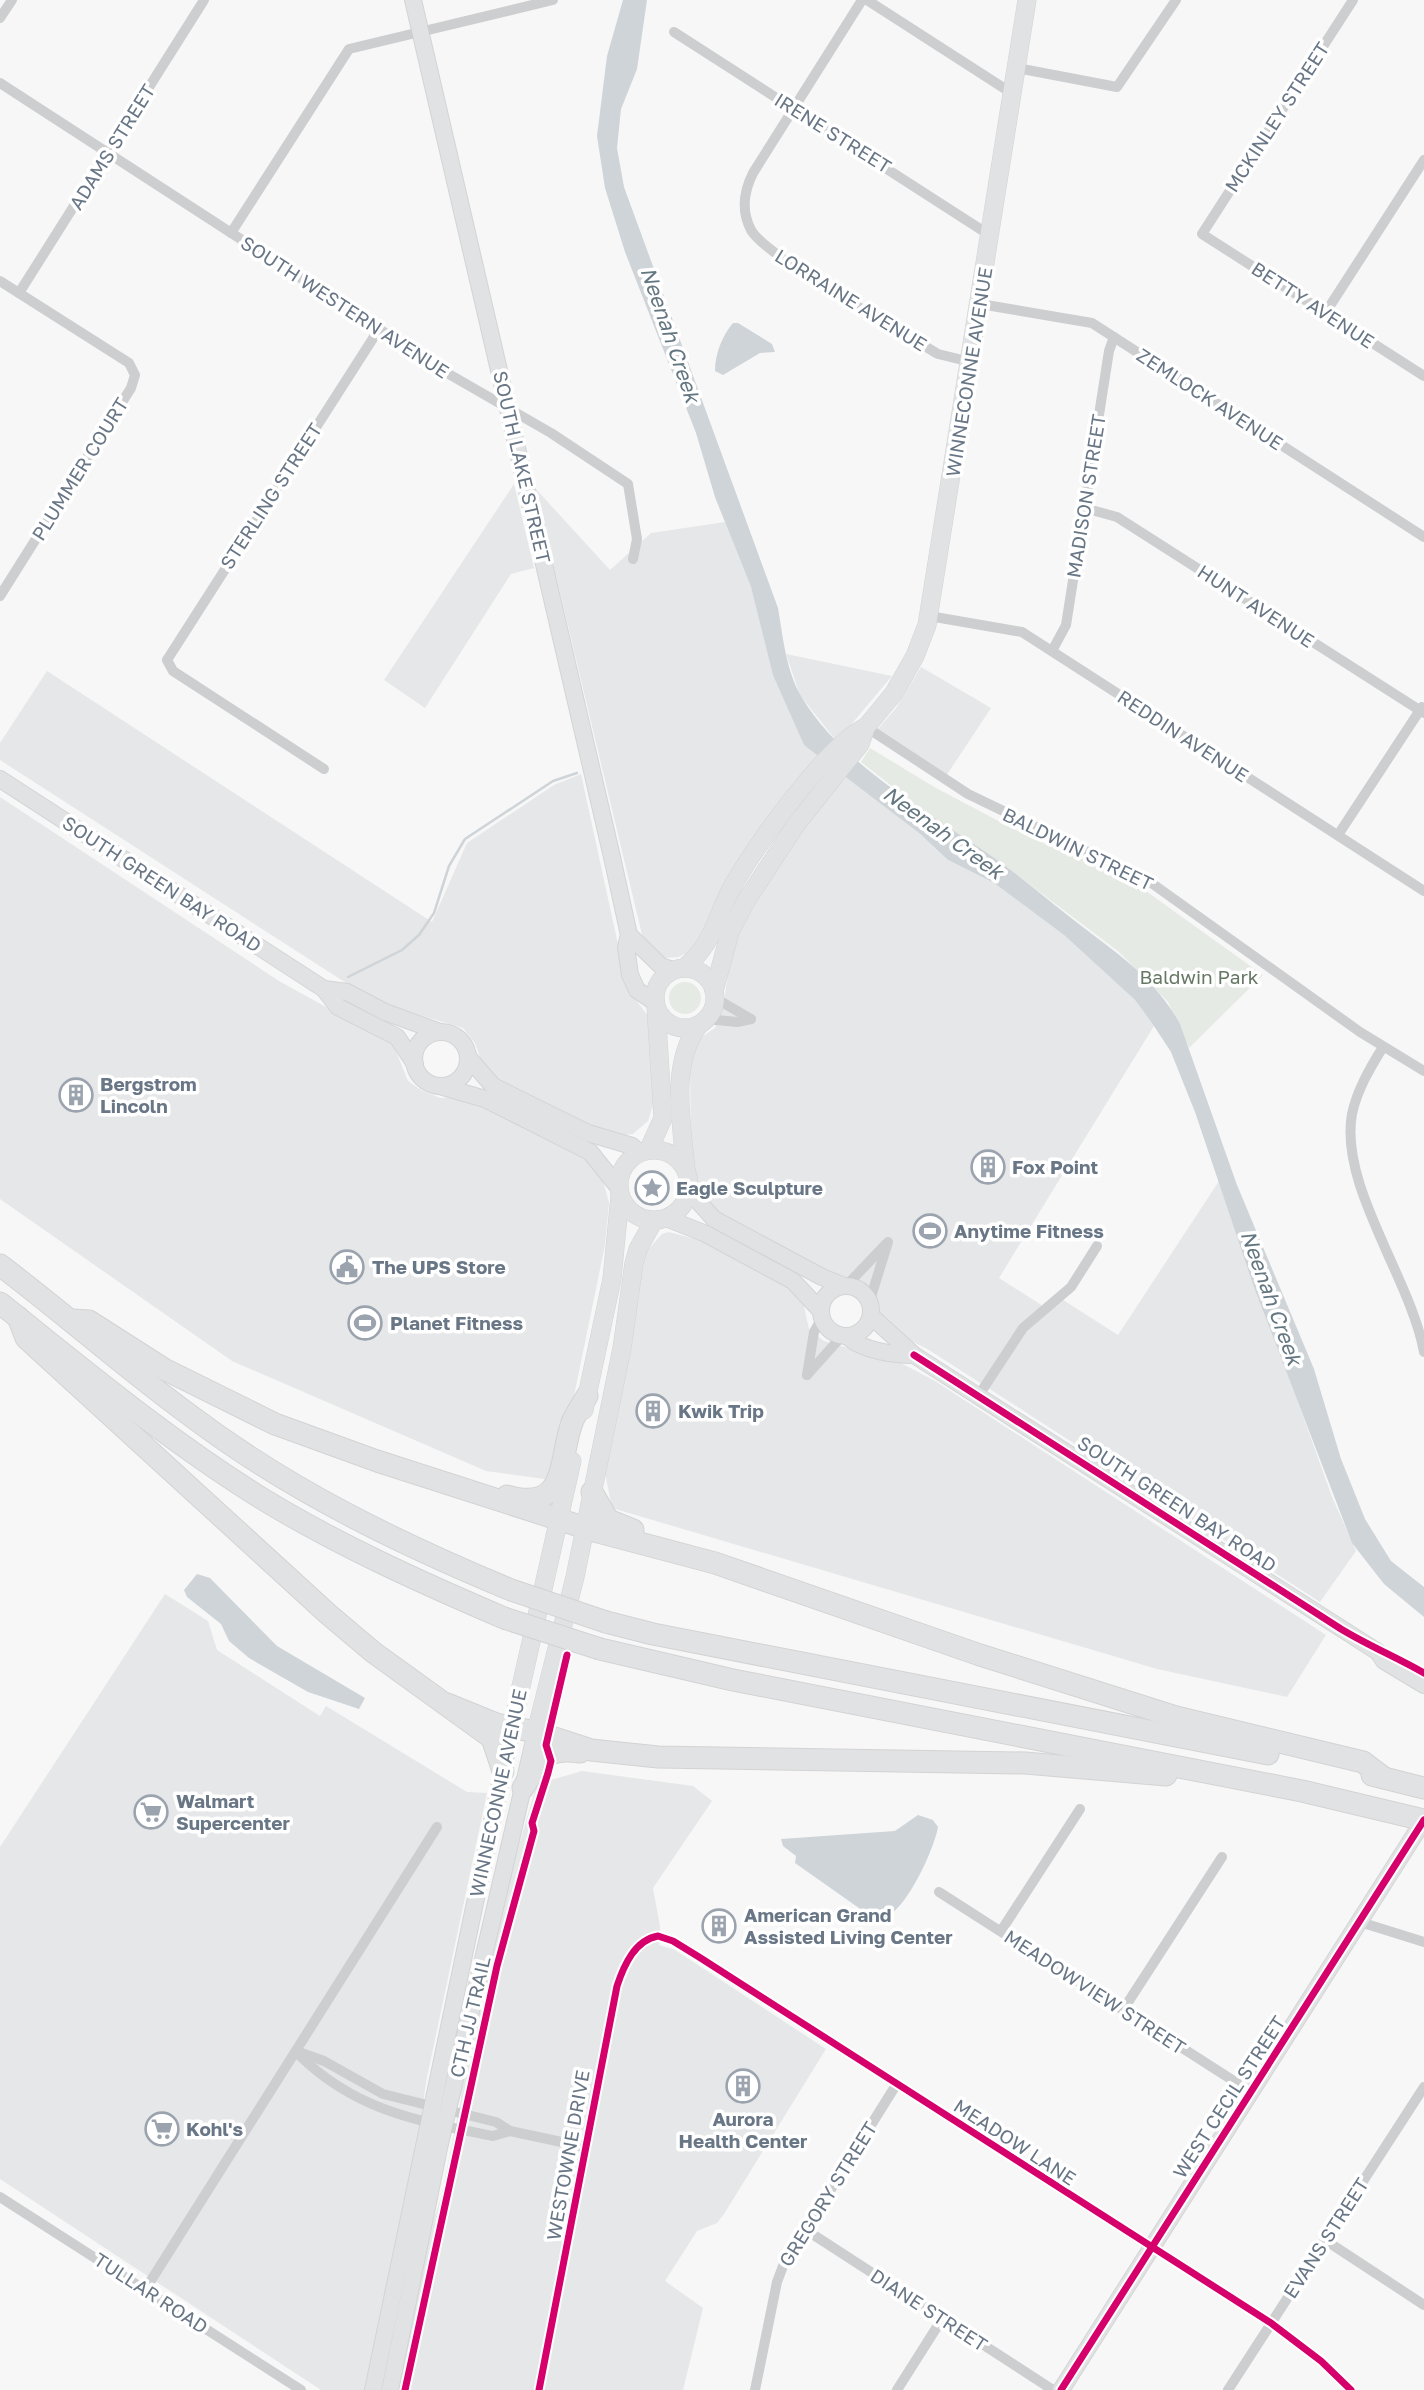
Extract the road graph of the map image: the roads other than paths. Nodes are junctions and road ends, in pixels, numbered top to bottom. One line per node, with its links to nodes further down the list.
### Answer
1 (12, 0): 11 (street)
2 (204, 0): 18 (street, ADAMS STREET)
3 (413, 0): 12 (main road, SOUTH LAKE STREET)
4 (501, 0): 10 (street)
5 (554, 0): 10 (street)
6 (865, 0): 16 (street); 17 (street, LORRAINE AVENUE)
7 (1027, 0): 14 (main road, WINNECONNE AVENUE)
8 (1176, 0): 14 (street)
9 (1353, 0): 21 (street, MCKINLEY STREET)
10 (499, 13): 12 (street)
11 (0, 18)
12 (420, 31): 20 (street); 31 (main road, SOUTH LAKE STREET)
13 (674, 32): 17 (street, IRENE STREET)
14 (1017, 68): 16 (main road, WINNECONNE AVENUE)
15 (0, 83): 18 (street, SOUTH WESTERN AVENUE)
16 (1013, 94): 22 (main road, WINNECONNE AVENUE)
17 (794, 109): 22 (street, IRENE STREET); 29 (street, LORRAINE AVENUE)
18 (108, 153): 20 (street, SOUTH WESTERN AVENUE); 24 (street, ADAMS STREET)
19 (1424, 160): 26 (street)
20 (231, 233): 27 (street, SOUTH WESTERN AVENUE)
21 (1202, 234): 26 (street, BETTY AVENUE)
22 (991, 236): 25 (main road, WINNECONNE AVENUE)
23 (0, 281): 24 (street, PLUMMER COURT)
24 (19, 293): 35 (street, PLUMMER COURT)
25 (980, 304): 28 (street, ZEMLOCK AVENUE); 29 (main road, WINNECONNE AVENUE)
26 (1326, 312): 30 (street, BETTY AVENUE)
27 (379, 329): 31 (street, SOUTH WESTERN AVENUE); 41 (street, STERLING STREET)
28 (1114, 337): 32 (street, MADISON STREET); 33 (street, ZEMLOCK AVENUE)
29 (971, 362): 36 (main road, WINNECONNE AVENUE)
30 (1424, 376)
31 (509, 410): 34 (street, SOUTH WESTERN AVENUE); 45 (main road, SOUTH LAKE STREET)
32 (1084, 508): 37 (street, MADISON STREET); 38 (street, HUNT AVENUE)
33 (1424, 537)
34 (634, 559)
35 (0, 596)
36 (929, 616): 37 (street, REDDIN AVENUE); 39 (main road, WINNECONNE AVENUE)
37 (1052, 651): 43 (street, REDDIN AVENUE)
38 (1423, 710): 43 (street)
39 (866, 727): 40 (main road, WINNECONNE AVENUE); 53 (street, BALDWIN STREET)
40 (832, 767): 47 (main road, WINNECONNE AVENUE); 49 (main road, WINNECONNE AVENUE)
41 (324, 768)
42 (0, 779): 48 (main road, SOUTH GREEN BAY ROAD)
43 (1338, 835): 44 (street, REDDIN AVENUE)
44 (1424, 891)
45 (629, 935): 46 (main road, SOUTH LAKE STREET); 47 (main road)
46 (627, 958): 47 (main road); 50 (main road, SOUTH LAKE STREET)
47 (673, 968): 49 (main road); 50 (main road)
48 (324, 989): 52 (main road, SOUTH GREEN BAY ROAD); 55 (main road, SOUTH GREEN BAY ROAD)
49 (715, 994): 51 (main road); 51 (street)
50 (656, 1005): 51 (main road); 58 (main road)
51 (703, 1022): 59 (main road)
52 (440, 1032): 54 (main road); 55 (main road)
53 (1384, 1047): 56 (street, BALDWIN STREET); 72 (street)
54 (468, 1057): 57 (main road); 58 (main road)
55 (415, 1064): 57 (main road)
56 (1424, 1071)
57 (440, 1086): 61 (main road)
58 (644, 1151): 59 (main road); 61 (main road)
59 (686, 1171): 60 (main road)
60 (689, 1191): 62 (main road); 65 (main road)
61 (620, 1192): 62 (main road); 75 (main road, WINNECONNE AVENUE)
62 (660, 1220): 68 (main road); 77 (main road, WINNECONNE AVENUE)
63 (1097, 1246): 74 (street)
64 (0, 1265): 70 (highway)
65 (845, 1285): 67 (main road); 67 (street); 68 (main road)
66 (0, 1303): 69 (highway)
67 (871, 1308): 71 (main road); 73 (main road, SOUTH GREEN BAY ROAD)
68 (821, 1315): 71 (main road); 71 (street)
69 (18, 1317): 85 (highway); 91 (highway, bridge)
70 (72, 1320): 76 (highway); 90 (highway, bridge)
71 (845, 1336): 73 (main road, SOUTH GREEN BAY ROAD)
72 (1424, 1352)
73 (914, 1355): 74 (main road, SOUTH GREEN BAY ROAD)
74 (979, 1395): 81 (main road, SOUTH GREEN BAY ROAD)
75 (587, 1396): 76 (highway); 78 (main road, WINNECONNE AVENUE)
76 (478, 1491): 78 (highway)
77 (592, 1492): 79 (main road, WINNECONNE AVENUE); 80 (highway)
78 (559, 1520): 79 (highway); 86 (main road, WINNECONNE AVENUE)
79 (585, 1527): 80 (highway); 87 (main road, WINNECONNE AVENUE)
80 (715, 1563): 90 (highway)
81 (1381, 1657): 82 (main road, SOUTH GREEN BAY ROAD); 83 (main road, SOUTH GREEN BAY ROAD); 84 (main road)
82 (1424, 1674)
83 (1424, 1685)
84 (1424, 1694)
85 (447, 1704): 86 (highway); 89 (highway)
86 (512, 1726): 87 (highway); 89 (main road, WINNECONNE AVENUE)
87 (536, 1732): 88 (highway); 93 (main road, WINNECONNE AVENUE)
88 (591, 1750): 91 (highway); 93 (highway)
89 (503, 1771): 108 (main road, WINNECONNE AVENUE)
90 (1384, 1778): 92 (highway)
91 (1260, 1783): 95 (highway)
92 (1418, 1786)
93 (523, 1788): 108 (main road, WINNECONNE AVENUE)
94 (1080, 1809): 100 (street)
95 (1424, 1820): 99 (main road, WEST CECIL STREET)
96 (437, 1827): 104 (street)
97 (1223, 1857): 103 (street)
98 (939, 1892): 100 (street, MEADOWVIEW STREET)
99 (1360, 1922): 102 (street); 107 (main road, WEST CECIL STREET)
100 (1001, 1931): 103 (street, MEADOWVIEW STREET)
101 (652, 1937): 105 (street, MEADOW LANE); 110 (street, WESTOWNE DRIVE)
102 (1424, 1942)
103 (1124, 2010): 107 (street, MEADOWVIEW STREET)
104 (296, 2051): 108 (street); 115 (street)
105 (896, 2085): 112 (street, GREGORY STREET); 114 (street, MEADOW LANE)
106 (1424, 2087): 113 (street, EVANS STREET)
107 (1251, 2092): 114 (main road, WEST CECIL STREET)
108 (438, 2116): 109 (street); 109 (street); 120 (main road, WINNECONNE AVENUE); 121 (main road, WINNECONNE AVENUE)
109 (510, 2131): 110 (street)
110 (586, 2147): 122 (street, WESTOWNE DRIVE)
111 (0, 2197): 115 (street, TULLAR ROAD)
112 (806, 2230): 117 (street, DIANE STREET); 123 (street, GREGORY STREET)
113 (1325, 2240): 116 (street); 118 (street, EVANS STREET)
114 (1151, 2248): 118 (street, MEADOW LANE); 126 (main road, WEST CECIL STREET)
115 (145, 2290): 119 (street, TULLAR ROAD)
116 (1424, 2305)
117 (942, 2319): 124 (street); 125 (street, DIANE STREET)
118 (1271, 2323): 127 (street, EVANS STREET); 128 (street, MEADOW LANE)
119 (301, 2390)
120 (373, 2390)
121 (390, 2390)
122 (538, 2390)
123 (755, 2390)
124 (897, 2390)
125 (1053, 2390)
126 (1061, 2390)
127 (1228, 2390)
128 (1351, 2390)

